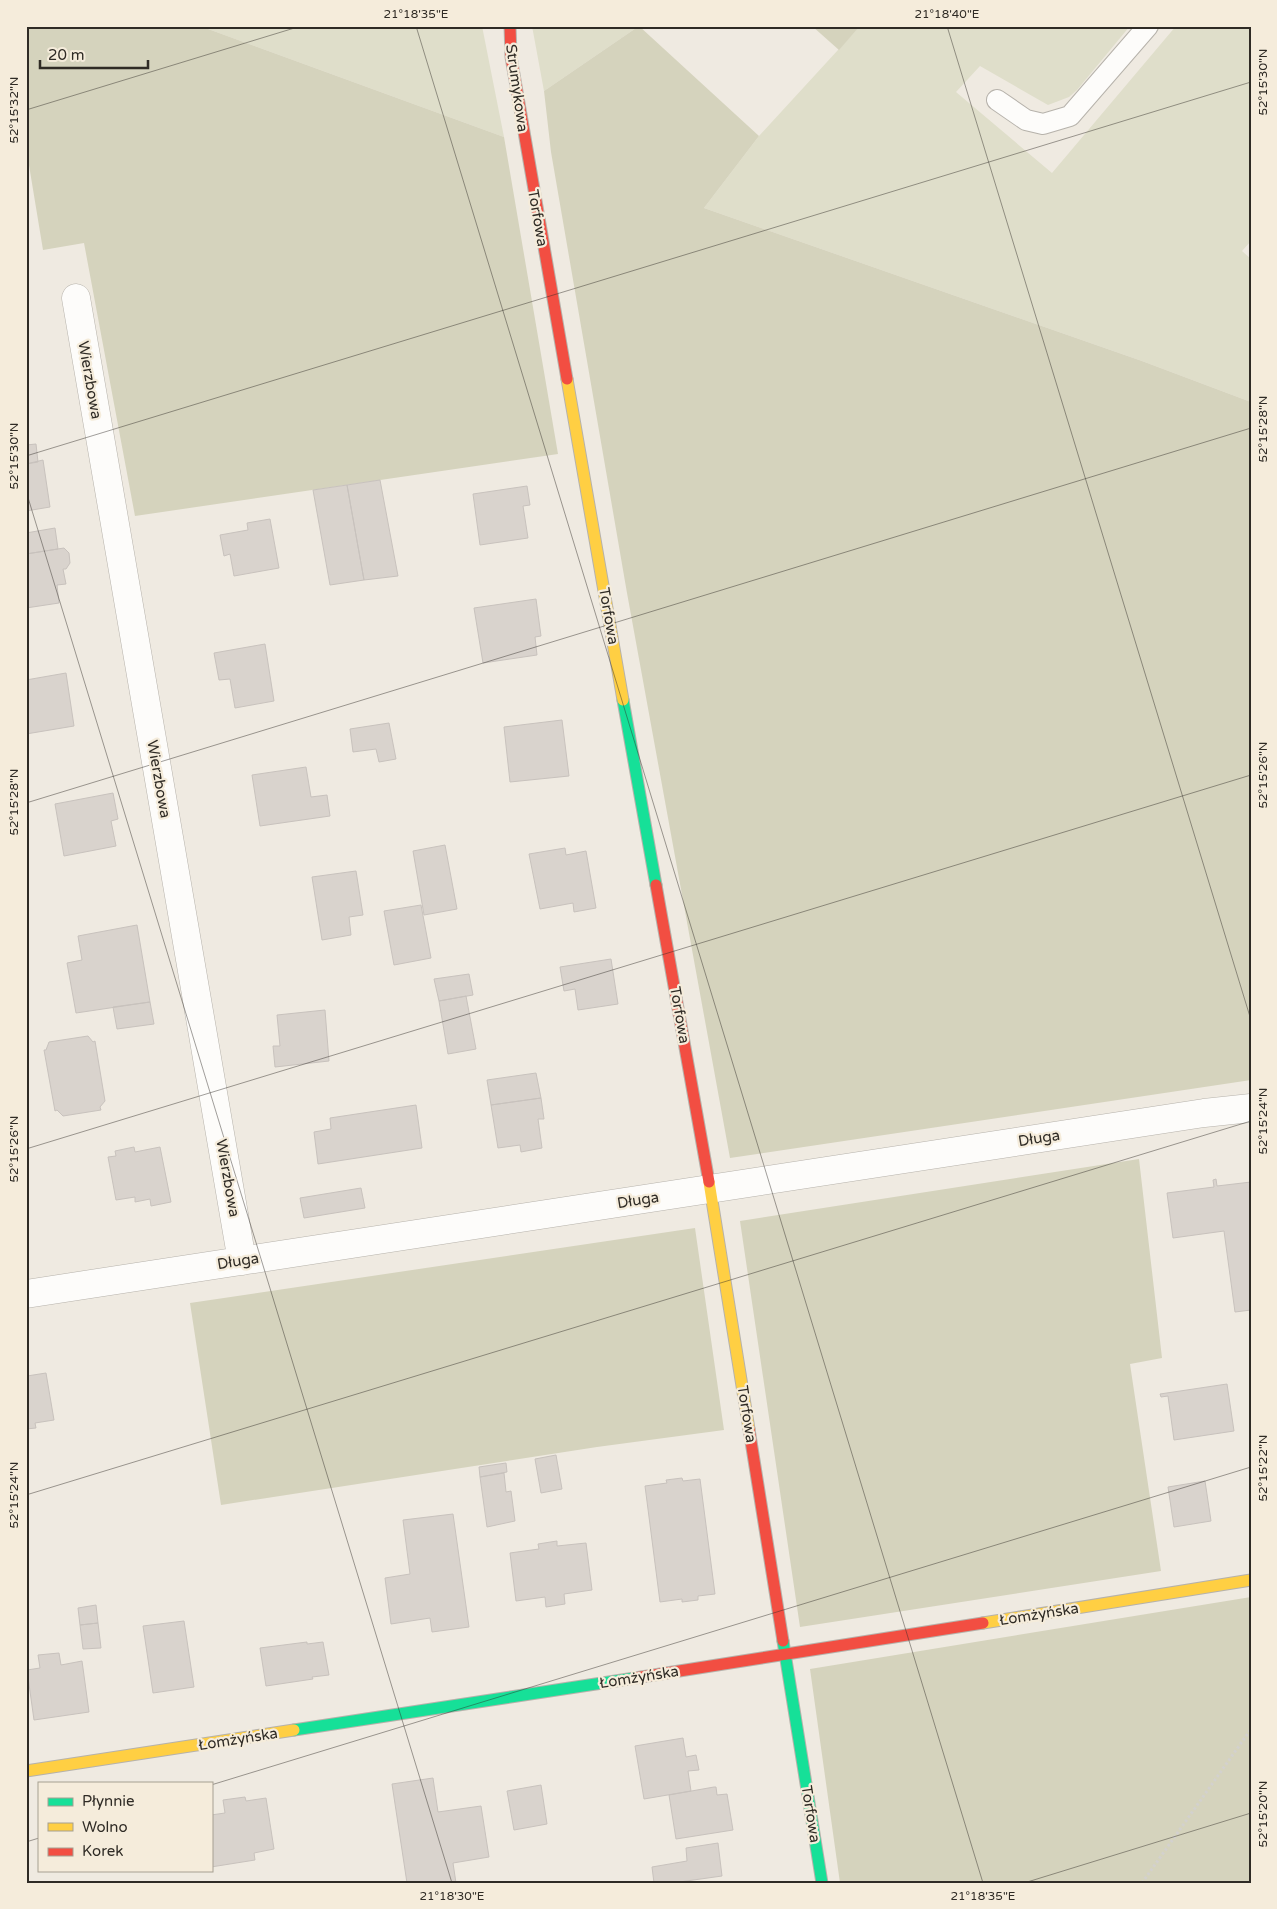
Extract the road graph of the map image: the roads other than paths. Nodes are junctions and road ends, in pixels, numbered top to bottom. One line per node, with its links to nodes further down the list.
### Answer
1 (510, 26): 4 (street, Strumykowa)
2 (1148, 26): 3 (lane)
3 (996, 100)
4 (526, 149): 7 (street, Torfowa)
5 (76, 298): 8 (street, Wierzbowa)
6 (1251, 1108): 7 (street, Długa)
7 (710, 1189): 8 (street, Długa); 11 (street, Torfowa)
8 (242, 1261): 9 (street, Długa)
9 (26, 1294)
10 (1251, 1580): 11 (street, Łomżyńska)
11 (786, 1655): 12 (street, Łomżyńska); 13 (street, Torfowa)
12 (26, 1771)
13 (822, 1883)

